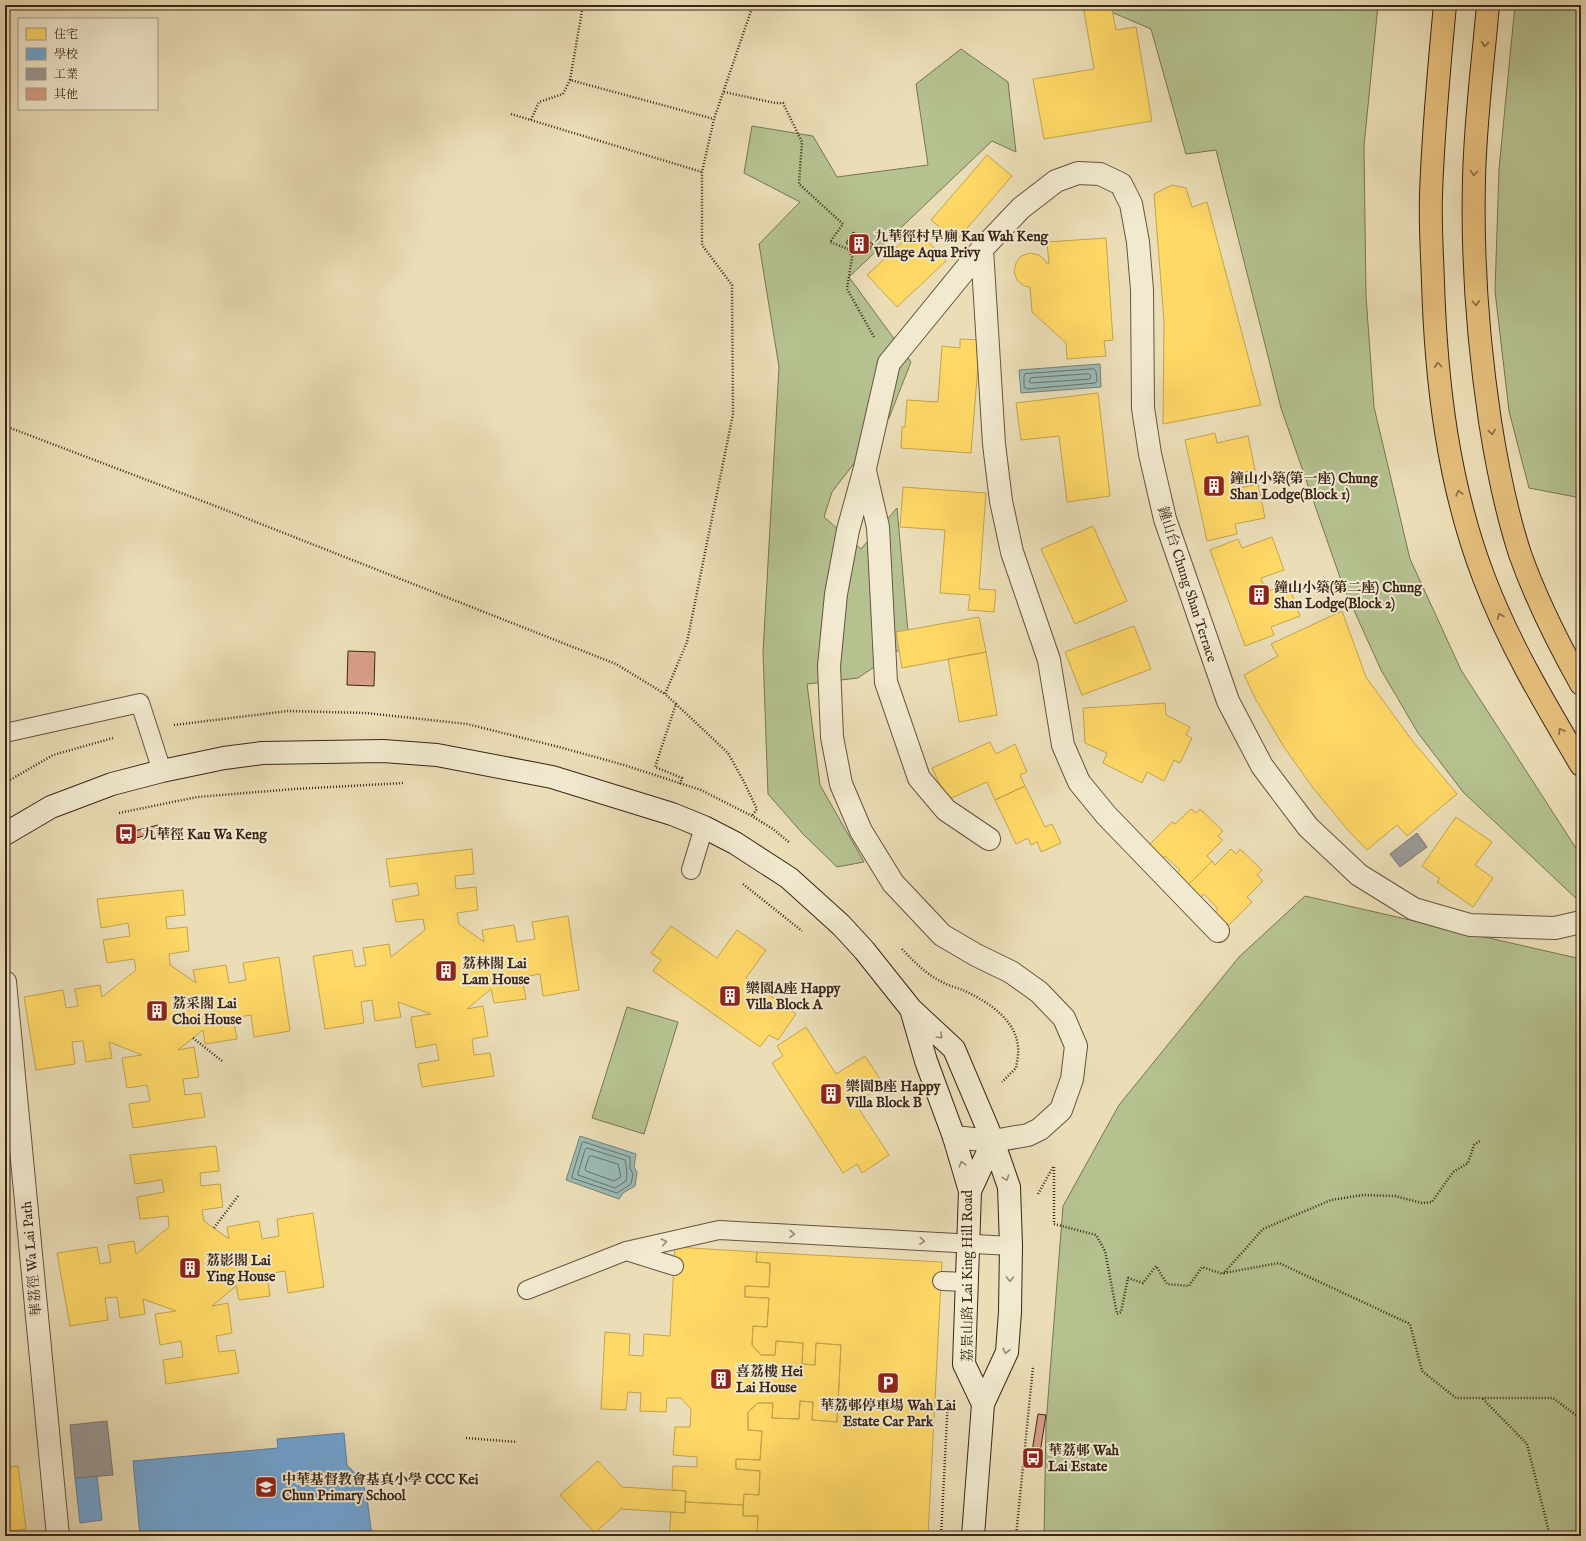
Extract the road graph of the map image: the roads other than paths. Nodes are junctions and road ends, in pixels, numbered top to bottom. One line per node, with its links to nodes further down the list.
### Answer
1 (1445, 5): 7 (main road, one-way to 1)
2 (1488, 5): 5 (main road, one-way to 5)
3 (982, 249): 4 (street, 鐘山台 Chung Shan Terrace); 13 (street, 鐘山台 Chung Shan Terrace); 14 (street)
4 (865, 468): 11 (street, 鐘山台 Chung Shan Terrace); 18 (street, 鐘山台 Chung Shan Terrace)
5 (1581, 684)
6 (5, 733): 8 (lane)
7 (1581, 764)
8 (162, 771): 9 (street, 荔景山路 Lai King Hill Road); 10 (street, 荔景山路 Lai King Hill Road)
9 (704, 827): 12 (lane); 16 (street, 荔景山路 Lai King Hill Road)
10 (5, 834)
11 (989, 839)
12 (691, 870)
13 (1581, 922)
14 (1218, 931)
15 (5, 982): 28 (street, 華荔徑 Wa Lai Path)
16 (911, 1010): 17 (street, 荔景山路 Lai King Hill Road); 18 (street, 荔景山路 Lai King Hill Road, one-way to 18)
17 (954, 1137): 18 (street, 鐘山台 Chung Shan Terrace); 19 (street, 荔景山路 Lai King Hill Road, one-way to 17)
18 (993, 1141): 19 (street); 21 (street, 荔景山路 Lai King Hill Road, one-way to 21)
19 (970, 1191): 20 (street, 荔景山路 Lai King Hill Road)
20 (968, 1244): 21 (lane); 22 (lane, one-way to 20); 25 (street, 荔景山路 Lai King Hill Road)
21 (1011, 1246): 27 (street, 荔景山路 Lai King Hill Road, one-way to 27)
22 (626, 1251): 23 (lane); 26 (lane)
23 (674, 1266)
24 (942, 1281): 25 (lane)
25 (967, 1282): 27 (street, 荔景山路 Lai King Hill Road)
26 (527, 1290)
27 (983, 1404): 29 (street, 荔景山路 Lai King Hill Road)
28 (58, 1536)
29 (973, 1536)

